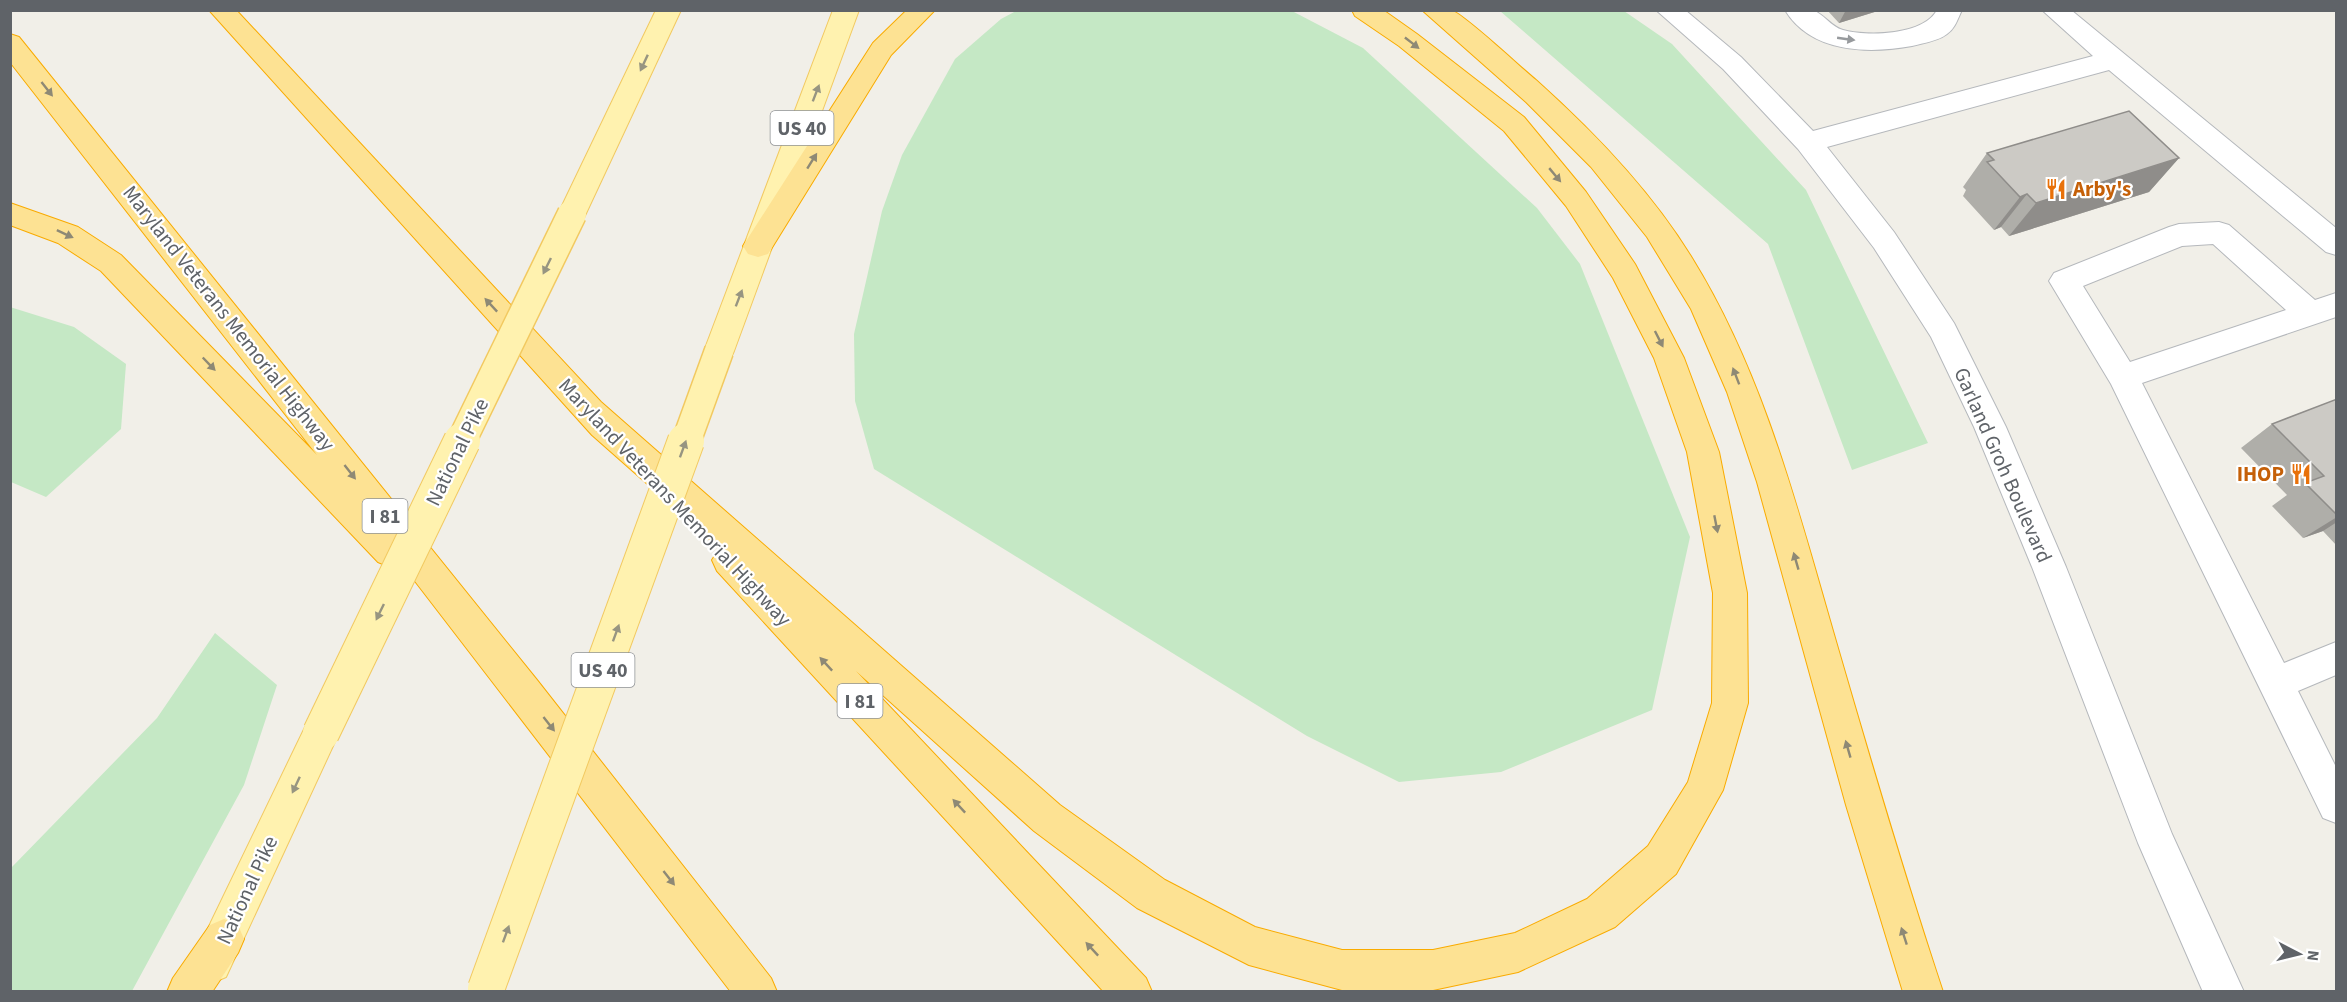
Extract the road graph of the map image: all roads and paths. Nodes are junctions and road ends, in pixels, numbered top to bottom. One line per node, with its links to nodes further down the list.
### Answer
1 (221, 10): 15 (highway, Maryland Veterans Memorial Highway / I 81)
2 (246, 10): 15 (highway)
3 (669, 10): 26 (main road, National Pike, one-way to 26, bridge)
4 (846, 10): 18 (main road, US 40, one-way to 4)
5 (923, 10): 18 (highway, one-way to 5)
6 (1364, 10): 21 (highway, one-way to 21)
7 (1434, 10): 32 (highway, one-way to 7)
8 (1668, 10): 14 (street, Garland Groh Boulevard)
9 (1797, 10): 10 (street, one-way to 10)
10 (1950, 10)
11 (2054, 10): 13 (street)
12 (10, 43): 24 (highway, Maryland Veterans Memorial Highway / I 81, one-way to 24)
13 (2112, 60): 14 (street); 17 (street)
14 (1808, 142): 33 (street, Garland Groh Boulevard)
15 (367, 168): 21 (highway, Maryland Veterans Memorial Highway / I 81, one-way to 15)
16 (10, 213): 24 (highway, one-way to 24)
17 (2337, 244)
18 (758, 246): 27 (main road, US 40, one-way to 18, bridge)
19 (2323, 310): 20 (street); 20 (street)
20 (2123, 378): 23 (street)
21 (588, 410): 31 (highway, Maryland Veterans Memorial Highway / I 81, one-way to 21)
22 (2337, 658): 23 (street)
23 (2277, 683): 25 (street)
24 (524, 692): 30 (highway, Maryland Veterans Memorial Highway / I 81, one-way to 30)
25 (2337, 805)
26 (224, 939): 28 (highway); 29 (main road, National Pike)
27 (486, 990)
28 (187, 992)
29 (198, 992)
30 (757, 992)
31 (1132, 992)
32 (1923, 992)
33 (2224, 992)

